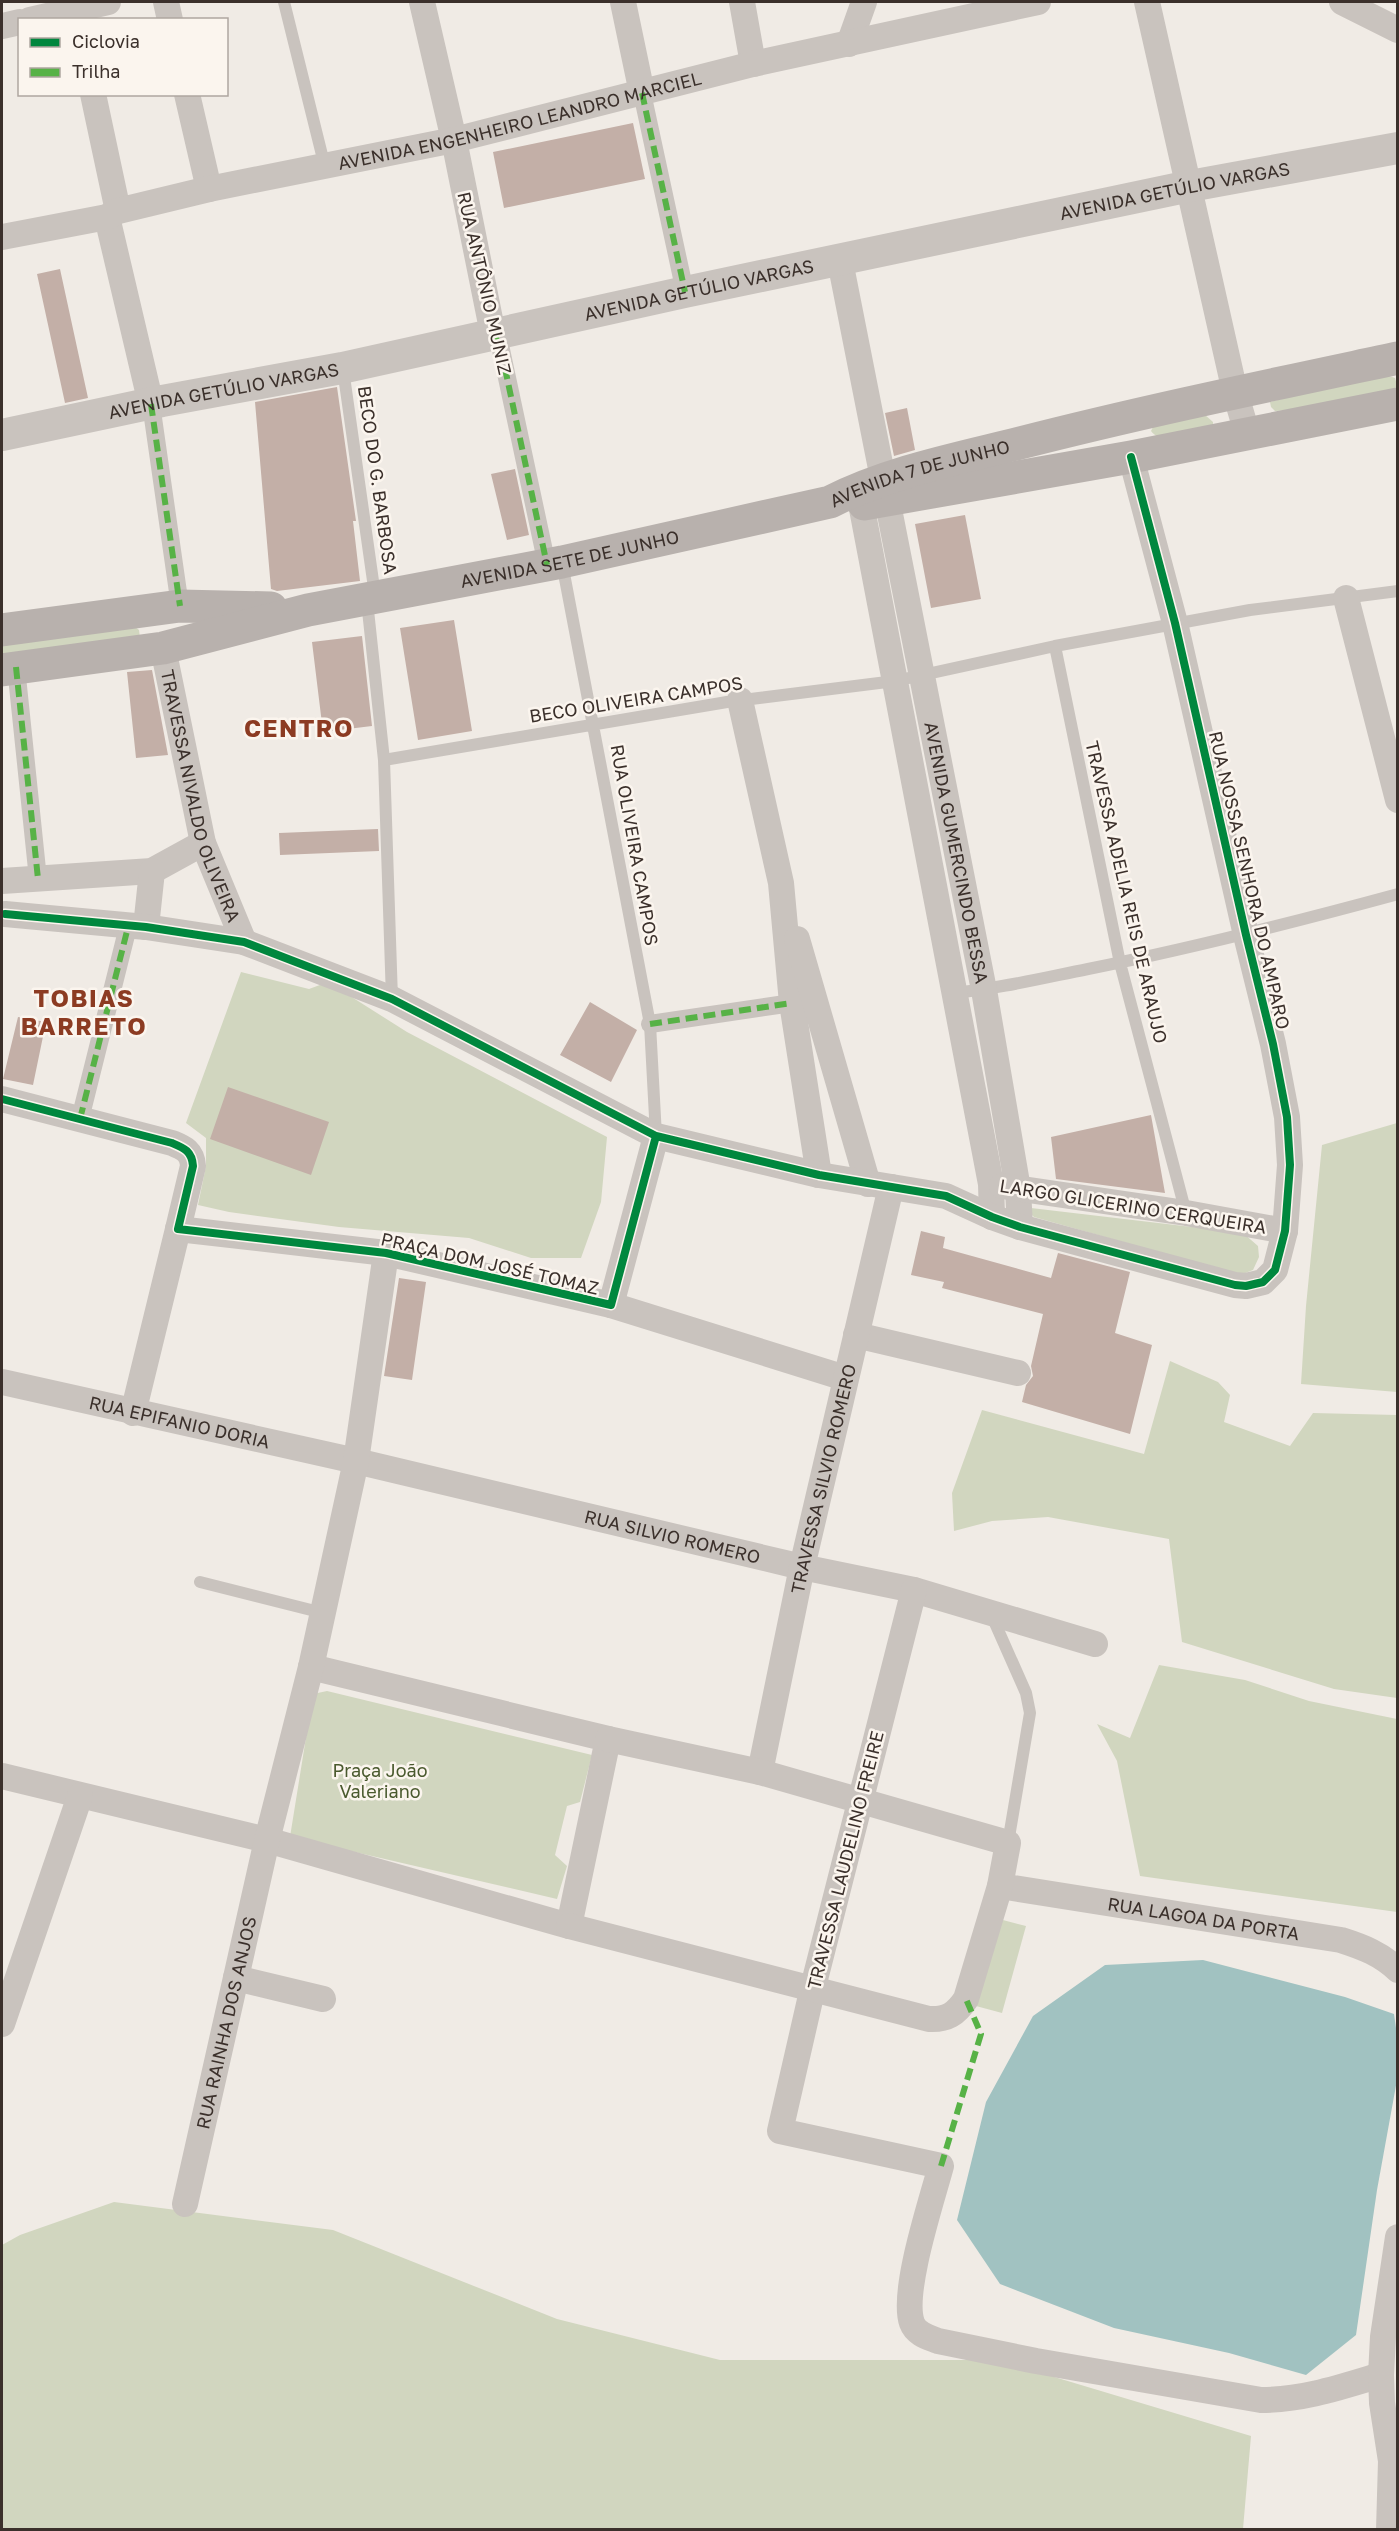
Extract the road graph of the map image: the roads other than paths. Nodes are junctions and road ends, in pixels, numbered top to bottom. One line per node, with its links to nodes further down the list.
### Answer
1 (108, 2): 11 (street)
2 (166, 2): 13 (street)
3 (284, 2): 24 (lane)
4 (422, 2): 22 (street, RUA ANTÔNIO MUNIZ)
5 (623, 2): 19 (street)
6 (742, 2): 18 (street)
7 (864, 2): 17 (street)
8 (1038, 2): 17 (street, AVENIDA ENGENHEIRO LEANDRO MARCIEL)
9 (1147, 2): 25 (street)
10 (1342, 2): 16 (street)
11 (74, 10): 12 (street)
12 (39, 18)
13 (170, 18)
14 (18, 22): 15 (street)
15 (2, 26)
16 (1398, 30)
17 (849, 44): 18 (street, AVENIDA ENGENHEIRO LEANDRO MARCIEL)
18 (753, 64): 19 (street, AVENIDA ENGENHEIRO LEANDRO MARCIEL)
19 (642, 93): 22 (street, AVENIDA ENGENHEIRO LEANDRO MARCIEL); 30 (street)
20 (93, 96): 27 (street)
21 (187, 96): 26 (street)
22 (454, 140): 24 (street, AVENIDA ENGENHEIRO LEANDRO MARCIEL); 31 (street, RUA ANTÔNIO MUNIZ)
23 (1398, 148): 25 (street, AVENIDA GETÚLIO VARGAS)
24 (325, 167): 26 (street, AVENIDA ENGENHEIRO LEANDRO MARCIEL)
25 (1190, 186): 29 (street, AVENIDA GETÚLIO VARGAS); 34 (street)
26 (209, 189): 27 (street, AVENIDA ENGENHEIRO LEANDRO MARCIEL)
27 (113, 214): 28 (street, AVENIDA ENGENHEIRO LEANDRO MARCIEL); 35 (street)
28 (2, 237)
29 (840, 261): 30 (street, AVENIDA GETÚLIO VARGAS); 40 (street)
30 (685, 292): 31 (street, AVENIDA GETÚLIO VARGAS)
31 (501, 333): 33 (street, AVENIDA GETÚLIO VARGAS); 41 (street, RUA ANTÔNIO MUNIZ)
32 (1398, 358): 34 (main road, AVENIDA 7 DE JUNHO)
33 (342, 368): 35 (street, AVENIDA GETÚLIO VARGAS); 43 (lane, BECO DO G. BARBOSA)
34 (1235, 393): 37 (street); 40 (main road, AVENIDA 7 DE JUNHO)
35 (151, 404): 38 (street, AVENIDA GETÚLIO VARGAS); 45 (street)
36 (1398, 404): 37 (main road, AVENIDA 7 DE JUNHO)
37 (1247, 433): 39 (main road, AVENIDA 7 DE JUNHO)
38 (2, 435)
39 (1131, 457): 40 (main road, AVENIDA 7 DE JUNHO); 47 (street, RUA NOSSA SENHORA DO AMPARO)
40 (863, 495): 41 (main road, AVENIDA SETE DE JUNHO); 52 (street, AVENIDA GUMERCINDO BESSA); 53 (street, AVENIDA GUMERCINDO BESSA)
41 (555, 563): 43 (main road, AVENIDA SETE DE JUNHO); 55 (lane, RUA OLIVEIRA CAMPOS)
42 (1398, 591): 44 (lane, BECO OLIVEIRA CAMPOS)
43 (371, 598): 46 (main road, AVENIDA SETE DE JUNHO); 56 (lane, BECO DO G. BARBOSA)
44 (1346, 598): 47 (lane, BECO OLIVEIRA CAMPOS); 57 (street)
45 (180, 606): 46 (main road, AVENIDA SETE DE JUNHO); 48 (main road, AVENIDA SETE DE JUNHO)
46 (308, 610): 50 (main road, AVENIDA SETE DE JUNHO)
47 (1176, 623): 49 (lane, BECO OLIVEIRA CAMPOS); 66 (street, RUA NOSSA SENHORA DO AMPARO)
48 (2, 630)
49 (1055, 646): 52 (lane, BECO OLIVEIRA CAMPOS); 68 (lane, TRAVESSA ADELIA REIS DE ARAUJO)
50 (163, 648): 51 (main road, AVENIDA SETE DE JUNHO); 58 (street, TRAVESSA NIVALDO OLIVEIRA)
51 (9, 669): 60 (street)
52 (923, 674): 53 (lane, BECO OLIVEIRA CAMPOS); 69 (street, AVENIDA GUMERCINDO BESSA)
53 (895, 681): 54 (lane, BECO OLIVEIRA CAMPOS); 70 (street, AVENIDA GUMERCINDO BESSA)
54 (740, 700): 55 (lane, BECO OLIVEIRA CAMPOS); 62 (street)
55 (594, 724): 56 (lane, BECO OLIVEIRA CAMPOS); 73 (lane, RUA OLIVEIRA CAMPOS)
56 (384, 760): 71 (lane, BECO DO G. BARBOSA)
57 (1398, 800)
58 (203, 843): 59 (street); 67 (street, TRAVESSA NIVALDO OLIVEIRA)
59 (152, 871): 60 (street); 65 (street)
60 (38, 879): 61 (street)
61 (5, 880): 64 (street)
62 (781, 883): 72 (street); 79 (street)
63 (1398, 894): 66 (lane)
64 (3, 923): 65 (street)
65 (137, 927): 67 (street); 75 (street)
66 (1246, 935): 68 (lane); 86 (street, RUA NOSSA SENHORA DO AMPARO)
67 (244, 942): 71 (street)
68 (1120, 963): 69 (lane); 82 (lane, TRAVESSA ADELIA REIS DE ARAUJO)
69 (984, 990): 70 (lane); 80 (street, AVENIDA GUMERCINDO BESSA)
70 (953, 993): 78 (street, AVENIDA GUMERCINDO BESSA)
71 (392, 999): 76 (street)
72 (792, 1003): 73 (street); 77 (street)
73 (650, 1024): 76 (lane, RUA OLIVEIRA CAMPOS)
74 (2, 1099): 75 (street)
75 (80, 1119): 85 (street)
76 (656, 1136): 77 (street, LARGO GLICERINO CERQUEIRA); 89 (street, PRAÇA DOM JOSÉ TOMAZ)
77 (819, 1175): 79 (street, LARGO GLICERINO CERQUEIRA)
78 (991, 1184): 80 (street, LARGO GLICERINO CERQUEIRA); 81 (street, LARGO GLICERINO CERQUEIRA); 83 (street, AVENIDA GUMERCINDO BESSA)
79 (880, 1186): 81 (street, LARGO GLICERINO CERQUEIRA); 90 (street, TRAVESSA SILVIO ROMERO)
80 (1018, 1189): 82 (street, LARGO GLICERINO CERQUEIRA); 84 (street, AVENIDA GUMERCINDO BESSA)
81 (946, 1196): 83 (street, LARGO GLICERINO CERQUEIRA)
82 (1186, 1213): 86 (street, LARGO GLICERINO CERQUEIRA)
83 (992, 1217): 84 (street, LARGO GLICERINO CERQUEIRA)
84 (1020, 1227): 88 (street, LARGO GLICERINO CERQUEIRA)
85 (178, 1229): 87 (street, PRAÇA DOM JOSÉ TOMAZ); 94 (street)
86 (1284, 1231): 88 (street, RUA NOSSA SENHORA DO AMPARO)
87 (386, 1253): 89 (street, PRAÇA DOM JOSÉ TOMAZ); 95 (street)
88 (1235, 1285)
89 (611, 1305): 92 (street, PRAÇA DOM JOSÉ TOMAZ)
90 (856, 1335): 91 (street); 92 (street, TRAVESSA SILVIO ROMERO)
91 (1018, 1373)
92 (845, 1378): 96 (street, TRAVESSA SILVIO ROMERO)
93 (2, 1382): 94 (street, RUA EPIFANIO DORIA)
94 (133, 1413): 95 (street, RUA EPIFANIO DORIA)
95 (356, 1461): 96 (street, RUA SILVIO ROMERO); 99 (street)
96 (802, 1567): 98 (street, RUA SILVIO ROMERO); 104 (street, TRAVESSA SILVIO ROMERO)
97 (200, 1582): 99 (lane)
98 (914, 1590): 100 (street, RUA SILVIO ROMERO); 107 (street, TRAVESSA LAUDELINO FREIRE)
99 (323, 1613): 102 (street)
100 (991, 1613): 101 (street, RUA SILVIO ROMERO); 109 (lane)
101 (1095, 1644)
102 (311, 1667): 103 (street); 108 (street)
103 (608, 1739): 104 (street); 111 (street)
104 (760, 1772): 107 (street)
105 (2, 1776): 106 (street)
106 (80, 1796): 108 (street); 116 (street)
107 (859, 1800): 109 (street); 114 (street, TRAVESSA LAUDELINO FREIRE)
108 (267, 1840): 111 (street); 113 (street, RUA RAINHA DOS ANJOS)
109 (1008, 1843): 110 (street)
110 (1000, 1886): 112 (street, RUA LAGOA DA PORTA); 114 (street)
111 (569, 1926): 114 (street)
112 (1398, 1970)
113 (236, 1978): 115 (street); 117 (street, RUA RAINHA DOS ANJOS)
114 (813, 1987): 119 (street, TRAVESSA LAUDELINO FREIRE)
115 (323, 1999)
116 (2, 2024)
117 (185, 2205)
118 (1398, 2237): 119 (street)
119 (1381, 2375): 120 (street)
120 (1389, 2529)

